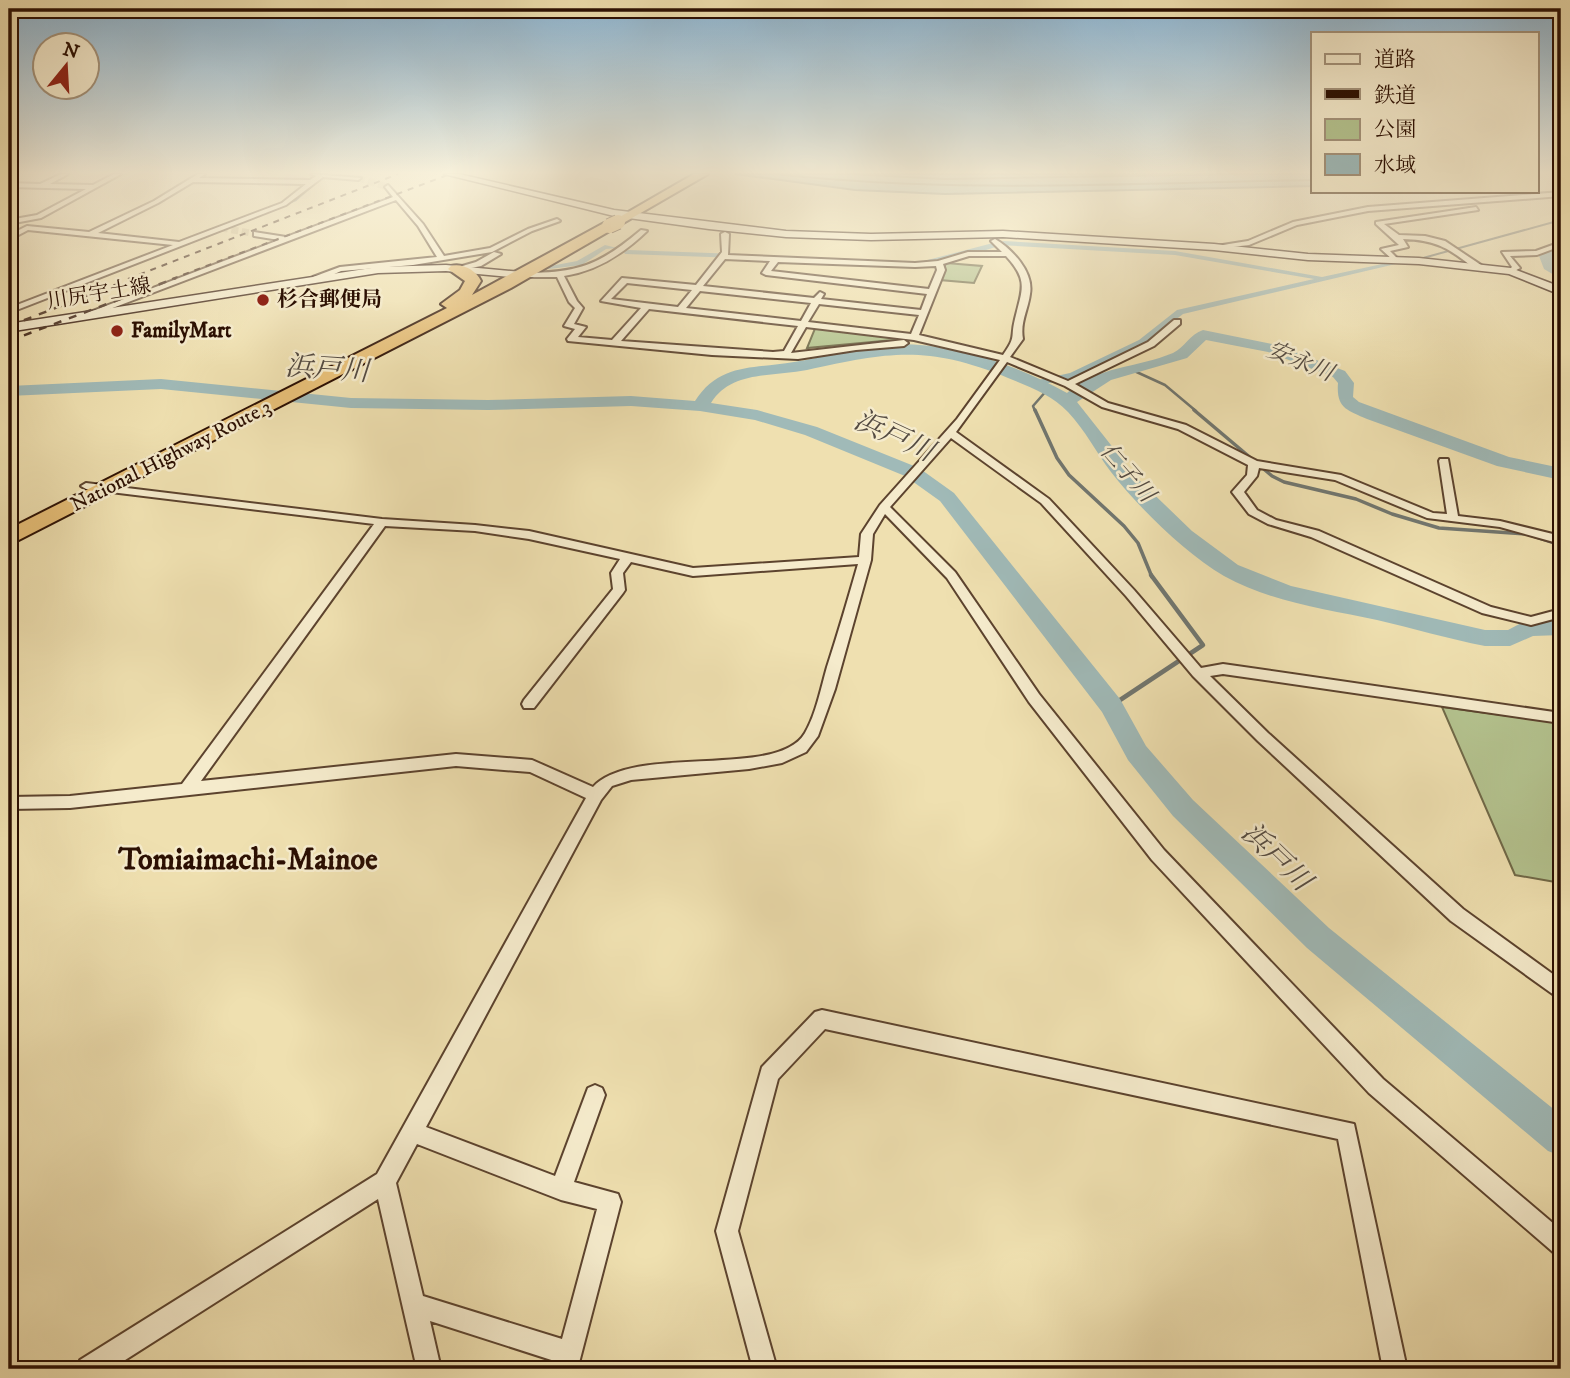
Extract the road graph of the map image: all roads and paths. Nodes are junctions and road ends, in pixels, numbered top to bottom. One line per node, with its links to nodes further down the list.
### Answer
1 (133, 238): 16 (street)
2 (193, 238): 16 (street)
3 (288, 238): 43 (street)
4 (429, 238): 21 (street)
5 (514, 238): 21 (street)
6 (526, 238): 27 (street)
7 (578, 238): 29 (highway, National Highway Route 3)
8 (633, 238): 30 (street)
9 (725, 238): 19 (street)
10 (911, 238): 15 (main road)
11 (1068, 238): 13 (main road)
12 (1259, 238): 18 (street)
13 (1083, 239): 15 (main road); 18 (main road)
14 (1398, 239): 23 (street); 26 (street)
15 (995, 241): 20 (street)
16 (180, 243): 41 (street)
17 (1561, 244): 28 (street)
18 (1214, 247): 23 (main road)
19 (725, 254): 22 (street); 34 (street)
20 (1008, 254): 24 (street); 51 (street)
21 (442, 258): 31 (street)
22 (775, 260): 25 (street); 32 (street)
23 (1394, 260): 26 (main road)
24 (939, 263): 25 (street); 36 (street)
25 (893, 264): 33 (street)
26 (1478, 267): 28 (main road)
27 (456, 269): 29 (main road, 川尻宇土線); 31 (main road, 川尻宇土線); 38 (highway)
28 (1511, 271): 35 (main road)
29 (516, 274): 30 (street); 38 (highway, National Highway Route 3); 52 (highway, National Highway Route 3)
30 (560, 276): 48 (street)
31 (316, 279): 43 (main road, 川尻宇土線)
32 (828, 281): 33 (street); 37 (street)
33 (881, 286): 36 (street)
34 (698, 288): 37 (street); 39 (street); 40 (street)
35 (1561, 291)
36 (932, 292): 42 (street)
37 (817, 301): 42 (street); 45 (street)
38 (449, 304): 52 (highway, National Highway Route 3)
39 (648, 306): 40 (street); 48 (street)
40 (681, 309): 45 (street)
41 (9, 311)
42 (925, 313): 47 (street)
43 (85, 316): 46 (main road, 川尻宇土線)
44 (1177, 322): 53 (street)
45 (803, 324): 47 (street); 50 (street)
46 (14, 327)
47 (914, 337): 49 (street)
48 (614, 343): 50 (street)
49 (939, 343): 50 (street); 51 (street)
50 (768, 355)
51 (1004, 358): 53 (street); 54 (street)
52 (317, 376): 57 (highway, National Highway Route 3)
53 (1068, 384): 56 (street)
54 (946, 436): 58 (street); 67 (street)
55 (1444, 461): 59 (street)
56 (1254, 464): 59 (street); 66 (street)
57 (95, 487): 60 (street); 61 (highway, National Highway Route 3); 62 (highway, National Highway Route 3)
58 (884, 507): 65 (street); 78 (street)
59 (1454, 518): 63 (street)
60 (382, 522): 64 (street); 70 (street)
61 (9, 527)
62 (9, 538)
63 (1561, 540)
64 (628, 557): 65 (street); 68 (street)
65 (865, 560): 71 (street)
66 (1561, 613)
67 (1198, 673): 69 (street); 73 (street)
68 (529, 704)
69 (1561, 718)
70 (186, 790): 71 (street); 72 (street)
71 (595, 795): 75 (street)
72 (9, 803)
73 (1561, 991)
74 (595, 1095): 77 (street)
75 (412, 1132): 76 (street); 77 (street)
76 (385, 1182): 79 (street); 80 (street)
77 (561, 1189): 79 (street)
78 (1561, 1244)
79 (415, 1305): 81 (street)
80 (89, 1369)
81 (429, 1369)
82 (765, 1369): 83 (street)
83 (1395, 1369)

